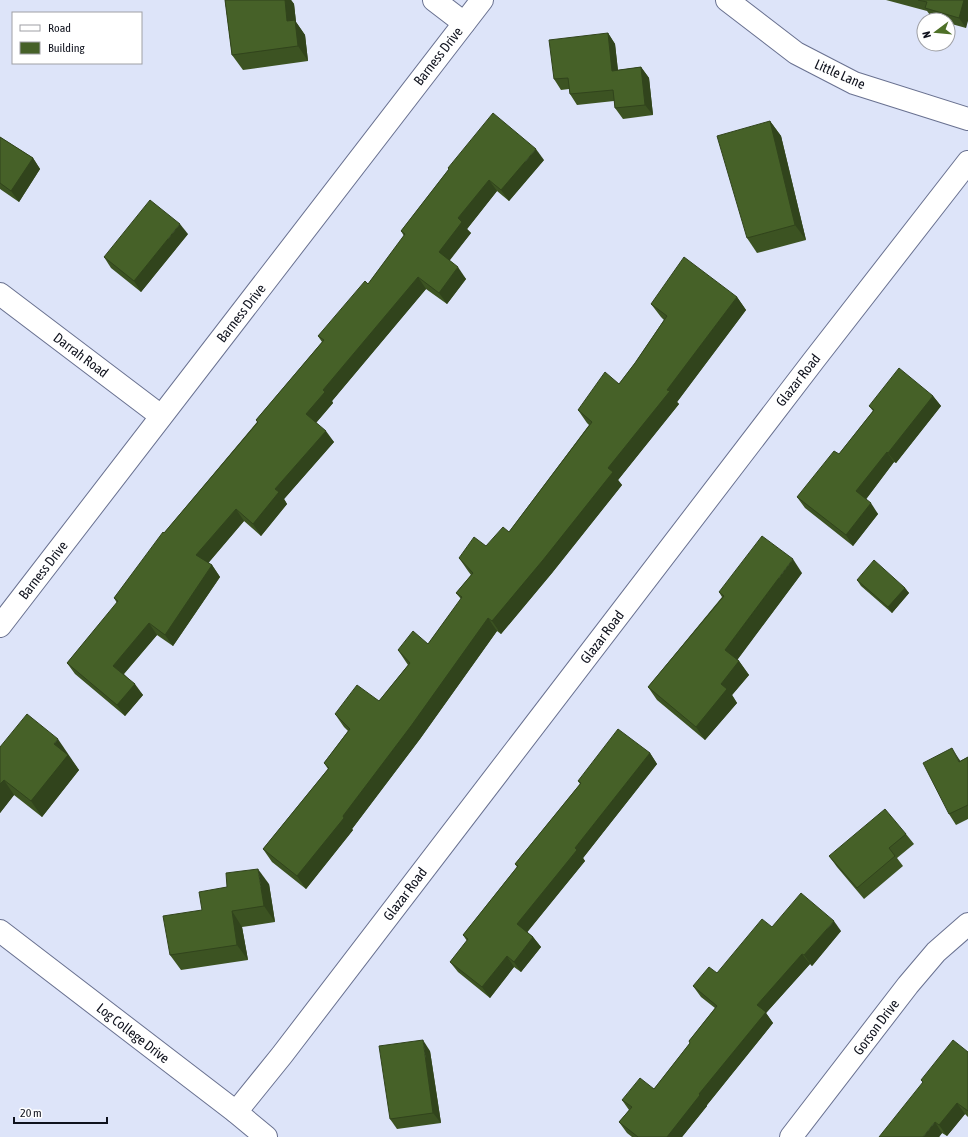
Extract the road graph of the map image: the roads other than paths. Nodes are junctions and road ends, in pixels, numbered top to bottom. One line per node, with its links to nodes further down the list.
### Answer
1 (434, 0): 4 (street)
2 (482, 0): 4 (street, Barness Drive)
3 (727, 0): 5 (street, Little Lane)
4 (464, 23): 8 (street, Barness Drive)
5 (968, 119)
6 (968, 162): 12 (street, Glazar Road)
7 (0, 294): 8 (street, Darrah Road)
8 (161, 416): 9 (street, Barness Drive)
9 (0, 626)
10 (968, 924): 14 (street, Gorson Drive)
11 (0, 931): 12 (street, Log College Drive)
12 (236, 1112): 13 (street, Log College Drive)
13 (266, 1137)
14 (791, 1137)

